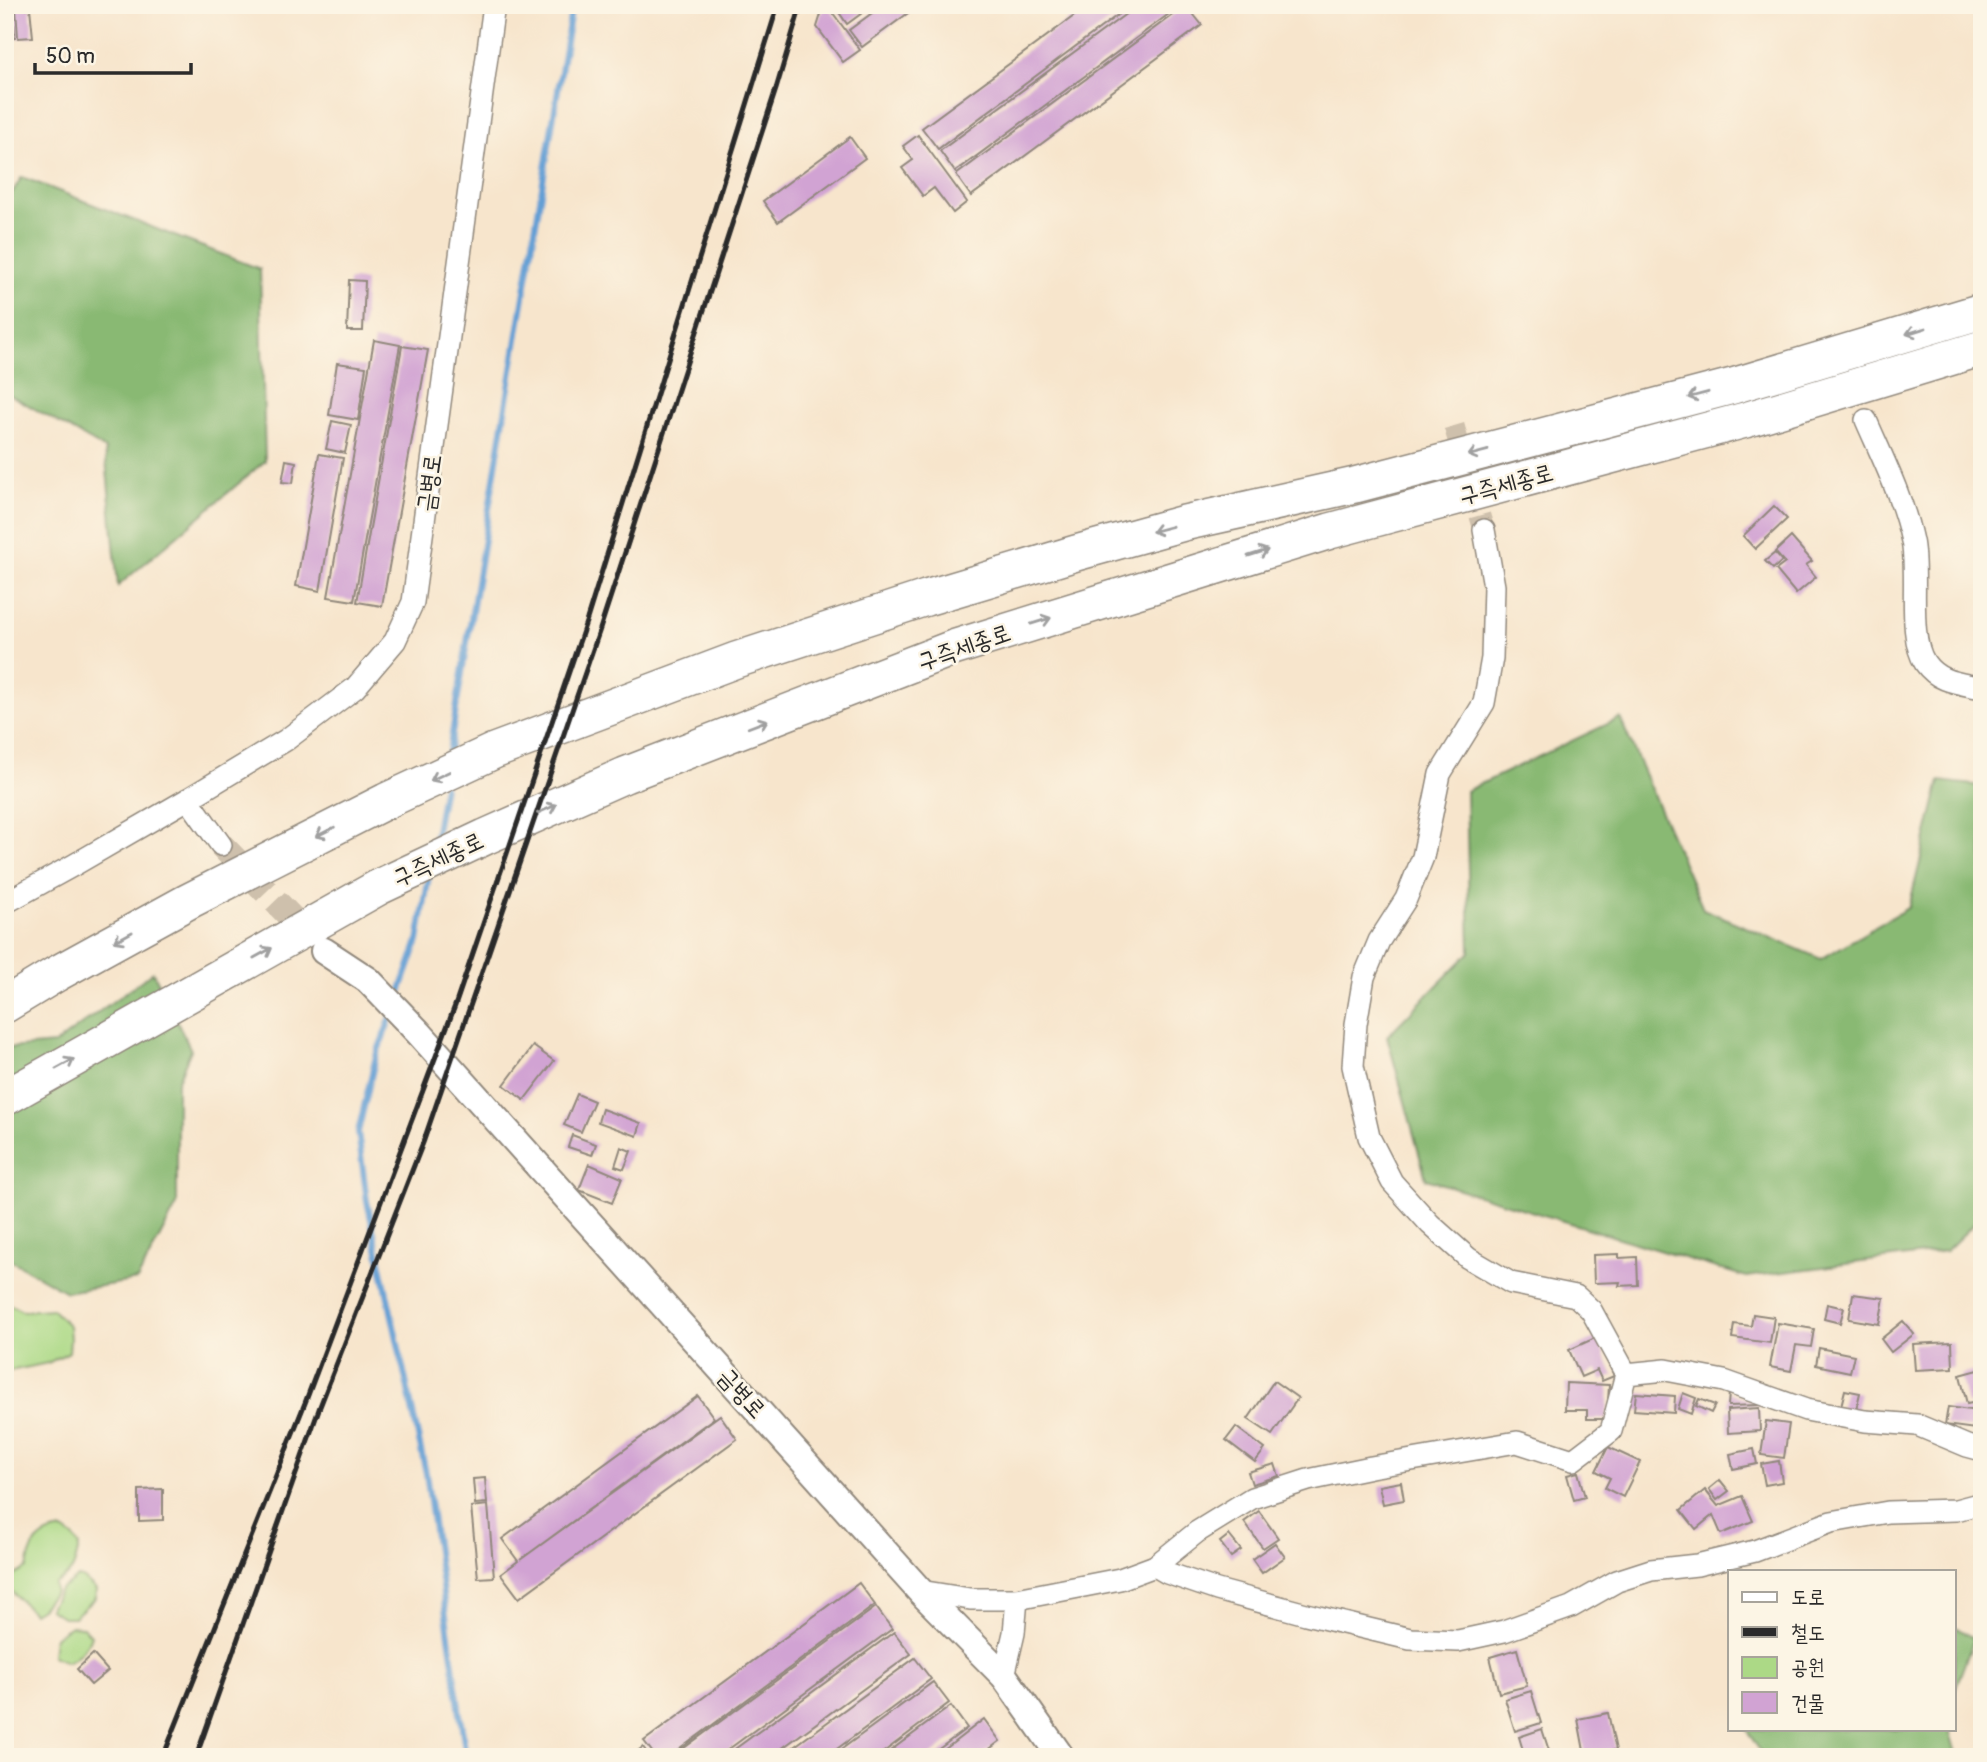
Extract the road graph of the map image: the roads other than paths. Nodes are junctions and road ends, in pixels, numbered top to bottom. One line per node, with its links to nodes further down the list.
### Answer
1 (494, 5): 7 (street, 금병로)
2 (1982, 311): 11 (highway, 구즉세종로, one-way to 11)
3 (1982, 348): 12 (highway, 구즉세종로, one-way to 3)
4 (1866, 420): 6 (street)
5 (1484, 530): 13 (street)
6 (1982, 688)
7 (188, 799): 8 (street); 9 (street, 금병로)
8 (221, 845)
9 (5, 903)
10 (324, 951): 17 (street, 금병로)
11 (5, 1005)
12 (5, 1098)
13 (1626, 1374): 14 (street); 16 (street)
14 (1982, 1450)
15 (1982, 1503): 16 (street)
16 (1155, 1566): 18 (street)
17 (920, 1591): 18 (street); 19 (street, 금병로)
18 (1017, 1599): 19 (street)
19 (1004, 1676): 20 (street, 금병로)
20 (1062, 1757)

